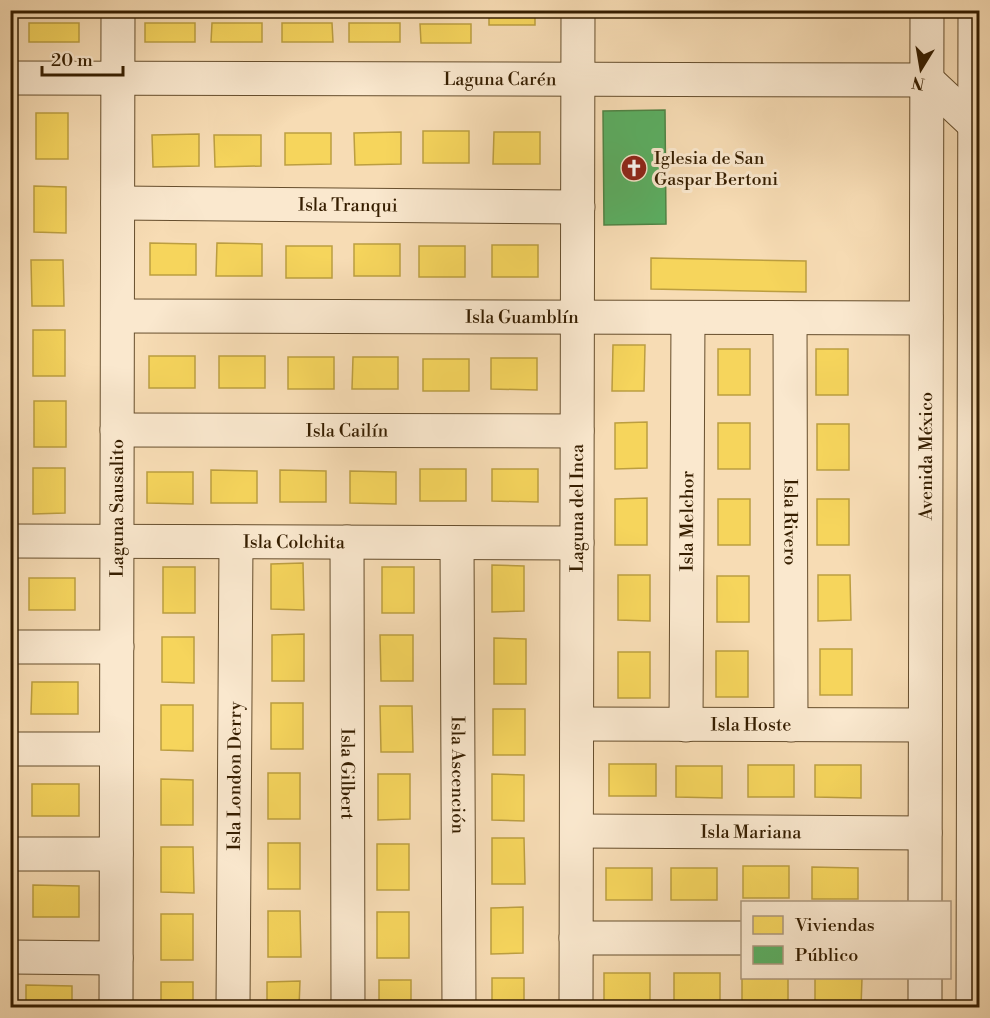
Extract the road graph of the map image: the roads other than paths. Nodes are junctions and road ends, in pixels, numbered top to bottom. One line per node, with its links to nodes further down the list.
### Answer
1 (118, 10): 6 (street, Laguna Sausalito)
2 (578, 10): 7 (street, Laguna del Inca)
3 (927, 10): 8 (street, Avenida México)
4 (975, 10): 9 (street)
5 (10, 78): 6 (street, Laguna Carén)
6 (118, 78): 7 (street, Laguna Carén); 10 (street, Laguna Sausalito)
7 (578, 79): 8 (street, Laguna Carén); 11 (street, Laguna del Inca)
8 (927, 80): 9 (street); 17 (street, Avenida México)
9 (974, 124): 12 (street)
10 (118, 203): 11 (street, Isla Tranqui); 13 (street, Laguna Sausalito)
11 (578, 207): 14 (street, Laguna del Inca)
12 (977, 263): 18 (street)
13 (118, 316): 14 (street, Isla Guamblín); 19 (street, Laguna Sausalito)
14 (578, 317): 15 (street, Isla Guamblín); 20 (street, Laguna del Inca)
15 (688, 318): 16 (street, Isla Guamblín); 32 (street, Isla Melchor)
16 (790, 318): 17 (street, Isla Guamblín); 33 (street, Isla Rivero)
17 (926, 318): 21 (street, Avenida México)
18 (976, 377): 22 (street)
19 (117, 430): 20 (street, Isla Cailín); 24 (street, Laguna Sausalito)
20 (577, 431): 28 (street, Laguna del Inca)
21 (926, 527): 22 (street); 34 (street, Avenida México)
22 (975, 532): 53 (street)
23 (10, 542): 24 (street, Isla Colchita)
24 (117, 542): 25 (street, Isla Colchita); 30 (street, Laguna Sausalito)
25 (236, 542): 26 (street, Isla Colchita); 48 (street, Isla London Derry)
26 (347, 542): 27 (street, Isla Colchita); 49 (street, Isla Gilbert)
27 (457, 543): 28 (street, Isla Colchita); 50 (street, Isla Ascención)
28 (577, 543): 31 (street, Laguna del Inca)
29 (10, 647): 30 (street)
30 (117, 647): 36 (street, Laguna Sausalito)
31 (577, 724): 32 (street, Isla Hoste); 37 (street, Laguna del Inca)
32 (686, 725): 33 (street, Isla Hoste)
33 (791, 725): 34 (street, Isla Hoste)
34 (925, 725): 38 (street, Avenida México)
35 (10, 749): 36 (street)
36 (116, 749): 40 (street, Laguna Sausalito)
37 (577, 831): 38 (street, Isla Mariana); 42 (street, Laguna del Inca)
38 (925, 833): 41 (street, Avenida México)
39 (10, 854): 40 (street)
40 (116, 854): 45 (street, Laguna Sausalito)
41 (925, 901)
42 (576, 938): 43 (street); 51 (street, Laguna del Inca)
43 (741, 938)
44 (10, 957): 45 (street)
45 (116, 958): 47 (street, Laguna Sausalito)
46 (924, 979): 52 (street)
47 (116, 1008)
48 (233, 1008)
49 (348, 1008)
50 (459, 1008)
51 (576, 1008)
52 (924, 1008)
53 (974, 1008)

